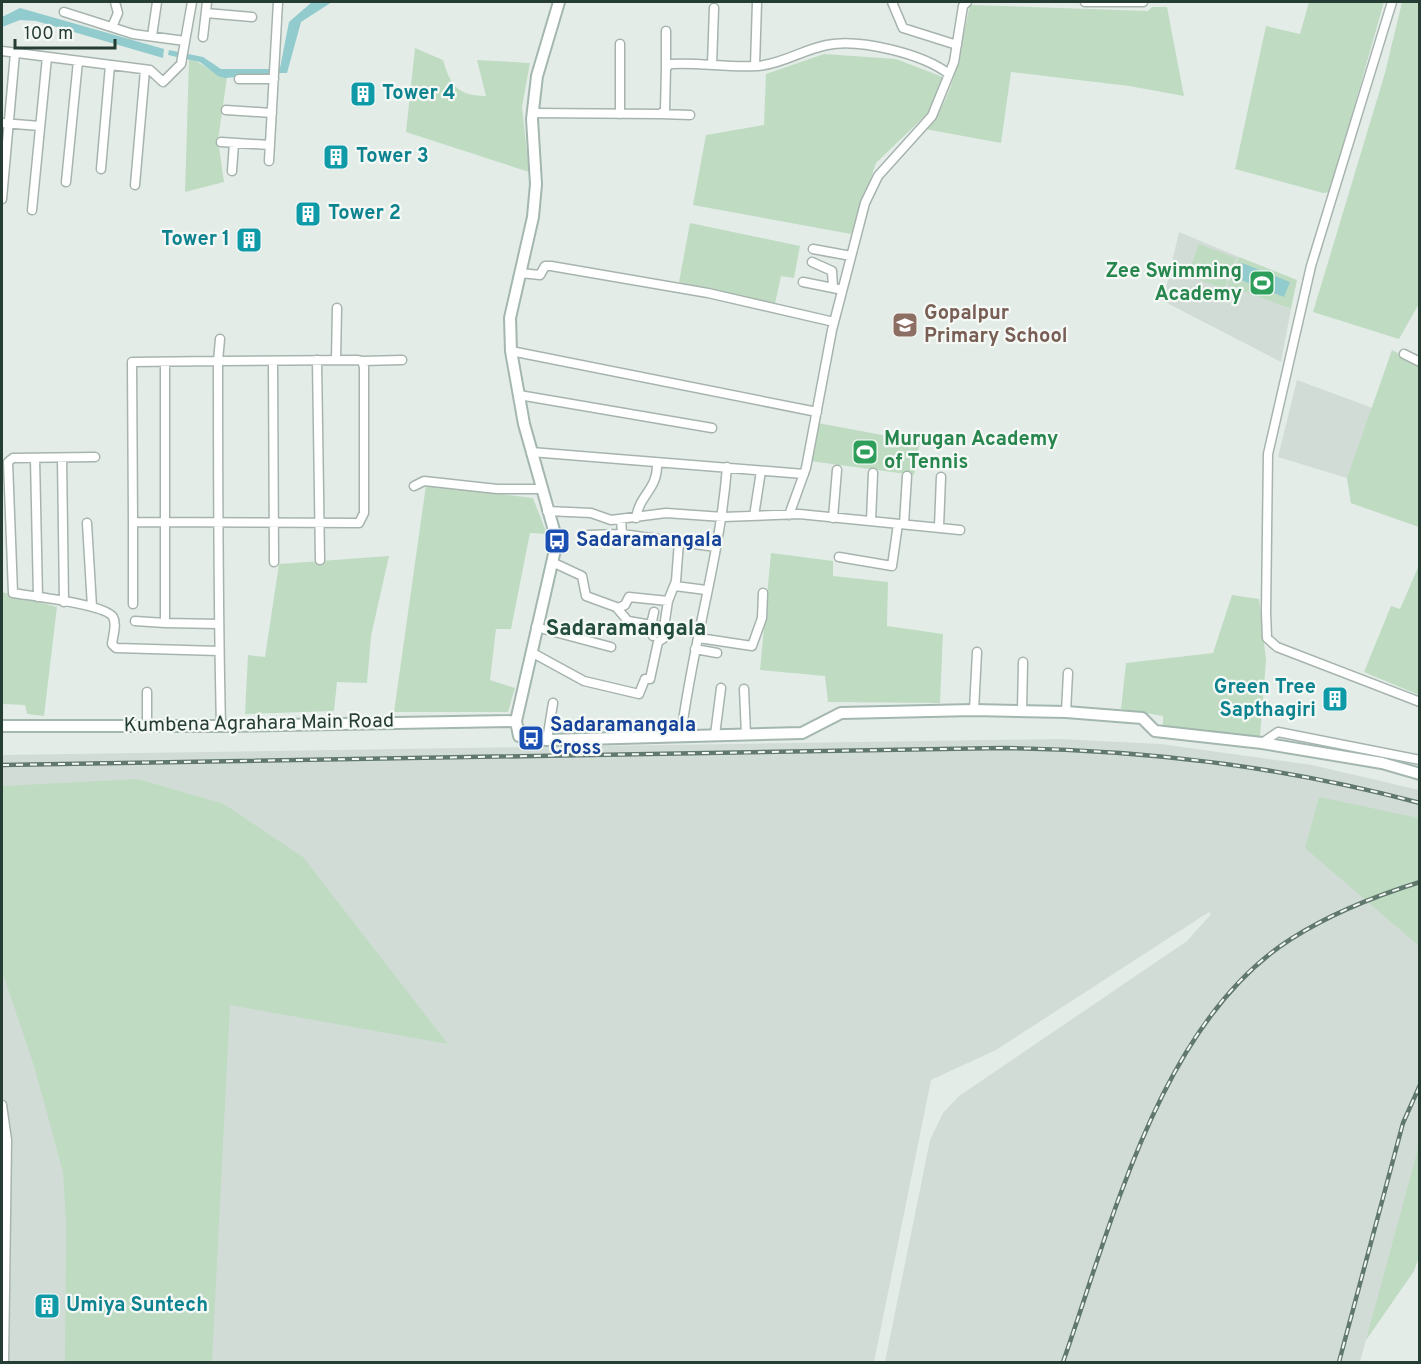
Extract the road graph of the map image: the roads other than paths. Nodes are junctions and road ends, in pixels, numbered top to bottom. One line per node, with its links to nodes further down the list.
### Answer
1 (115, 2): 18 (street)
2 (157, 2): 20 (street)
3 (192, 2): 22 (street)
4 (207, 2): 16 (street)
5 (278, 2): 36 (street)
6 (559, 2): 39 (street)
7 (757, 2): 31 (street)
8 (892, 2): 24 (street)
9 (967, 2): 24 (street)
10 (1085, 2): 11 (street)
11 (1097, 2): 12 (street)
12 (1143, 2)
13 (1392, 2): 144 (street)
14 (714, 8): 30 (street)
15 (64, 12): 18 (street)
16 (206, 13): 17 (street); 21 (street)
17 (252, 17)
18 (112, 27): 20 (street)
19 (666, 31): 32 (street)
20 (152, 36): 22 (street)
21 (203, 37)
22 (185, 44): 33 (street)
23 (620, 44): 40 (street)
24 (957, 45): 34 (street)
25 (2, 51): 26 (street)
26 (15, 53): 27 (street); 43 (street)
27 (47, 57): 28 (street); 44 (street)
28 (78, 61): 29 (street); 51 (street)
29 (110, 65): 33 (street); 49 (street)
30 (712, 65): 31 (street); 32 (street)
31 (755, 66): 34 (street)
32 (666, 68): 41 (street)
33 (145, 70): 52 (street)
34 (949, 74): 56 (street)
35 (239, 79): 36 (street)
36 (274, 79): 38 (street)
37 (226, 110): 38 (street)
38 (272, 113): 47 (street)
39 (532, 113): 40 (street); 58 (street)
40 (620, 114): 41 (street)
41 (660, 114): 42 (street)
42 (690, 115)
43 (5, 123): 44 (street); 53 (street)
44 (40, 126): 54 (street)
45 (221, 142): 46 (street)
46 (234, 143): 47 (street); 50 (street)
47 (270, 145): 48 (street)
48 (269, 161)
49 (101, 169)
50 (232, 171)
51 (66, 182)
52 (135, 185)
53 (2, 199)
54 (32, 210)
55 (813, 249): 56 (street)
56 (851, 256): 60 (street)
57 (812, 262): 60 (street)
58 (520, 273): 62 (street); 64 (street)
59 (803, 282): 60 (street)
60 (837, 289): 62 (street)
61 (337, 308): 67 (street)
62 (834, 322): 75 (street)
63 (220, 339): 69 (street)
64 (511, 351): 74 (street); 75 (street)
65 (1404, 354): 73 (street)
66 (317, 360): 67 (street); 70 (street); 104 (street)
67 (336, 360): 71 (street)
68 (402, 360): 71 (street)
69 (218, 361): 70 (street); 72 (street); 102 (street)
70 (273, 361): 103 (street)
71 (363, 361): 104 (street)
72 (165, 362): 99 (street); 100 (street)
73 (1419, 362)
74 (519, 395): 76 (street); 77 (street)
75 (817, 412): 85 (street)
76 (712, 428)
77 (531, 452): 81 (street); 90 (street)
78 (94, 457): 80 (street)
79 (35, 458): 80 (street); 119 (street); 119 (street)
80 (62, 458): 121 (street)
81 (657, 463): 82 (street); 95 (street)
82 (727, 467): 84 (street); 94 (street)
83 (837, 470): 96 (street)
84 (761, 471): 85 (street); 93 (street)
85 (804, 474): 92 (street)
86 (873, 474): 98 (street)
87 (907, 476): 105 (street)
88 (941, 477): 106 (street)
89 (414, 486): 90 (street)
90 (541, 489): 91 (street)
91 (547, 511): 97 (street); 115 (street)
92 (789, 515): 93 (street); 96 (street)
93 (754, 516): 94 (street)
94 (723, 517): 95 (street); 111 (street)
95 (636, 518): 97 (street)
96 (833, 518): 98 (street)
97 (621, 519): 108 (street)
98 (871, 521): 105 (street)
99 (133, 522): 100 (street); 122 (street)
100 (165, 522): 102 (street); 127 (street)
101 (87, 523): 123 (street)
102 (218, 523): 103 (street); 128 (street)
103 (273, 523): 104 (street); 114 (street)
104 (318, 523): 113 (street)
105 (901, 524): 106 (street); 112 (street)
106 (939, 527): 107 (street)
107 (960, 530)
108 (622, 534): 109 (street); 110 (street)
109 (588, 535)
110 (679, 542): 111 (street); 116 (street)
111 (716, 547): 117 (street)
112 (839, 557)
113 (320, 560)
114 (274, 562)
115 (552, 562): 124 (street); 129 (street)
116 (675, 586): 117 (street); 120 (street)
117 (706, 590): 131 (street)
118 (763, 592): 131 (street)
119 (38, 597): 121 (street)
120 (668, 601): 124 (street); 130 (street)
121 (64, 602): 123 (street)
122 (133, 604)
123 (92, 607): 135 (street)
124 (618, 608): 130 (street)
125 (654, 612): 130 (street)
126 (135, 621): 127 (street)
127 (165, 623): 128 (street)
128 (219, 624): 135 (street)
129 (536, 627): 133 (street); 136 (street)
130 (659, 627): 131 (street); 132 (street); 136 (street)
131 (699, 635): 134 (street)
132 (653, 636)
133 (610, 647)
134 (695, 649): 138 (street); 155 (street)
135 (219, 651): 152 (street)
136 (531, 652): 149 (street)
137 (977, 652): 146 (street)
138 (717, 654)
139 (1023, 662): 147 (street)
140 (1068, 674): 148 (street)
141 (721, 688): 153 (street)
142 (744, 689): 154 (street)
143 (147, 692): 151 (street)
144 (1419, 702)
145 (553, 703): 156 (street)
146 (974, 710): 147 (street); 154 (street)
147 (1022, 711): 148 (street)
148 (1066, 712): 157 (street)
149 (516, 721): 152 (street, Kumbena Agrahara Main Road); 156 (street)
150 (2, 726): 151 (street, Kumbena Agrahara Main Road)
151 (147, 726): 152 (street, Kumbena Agrahara Main Road)
152 (221, 726)
153 (715, 735): 154 (street); 155 (street)
154 (746, 735)
155 (681, 736): 156 (street)
156 (547, 740)
157 (1262, 742): 158 (street); 159 (street)
158 (1419, 759)
159 (1419, 774)
160 (2, 1105): 161 (street)
161 (4, 1362)

